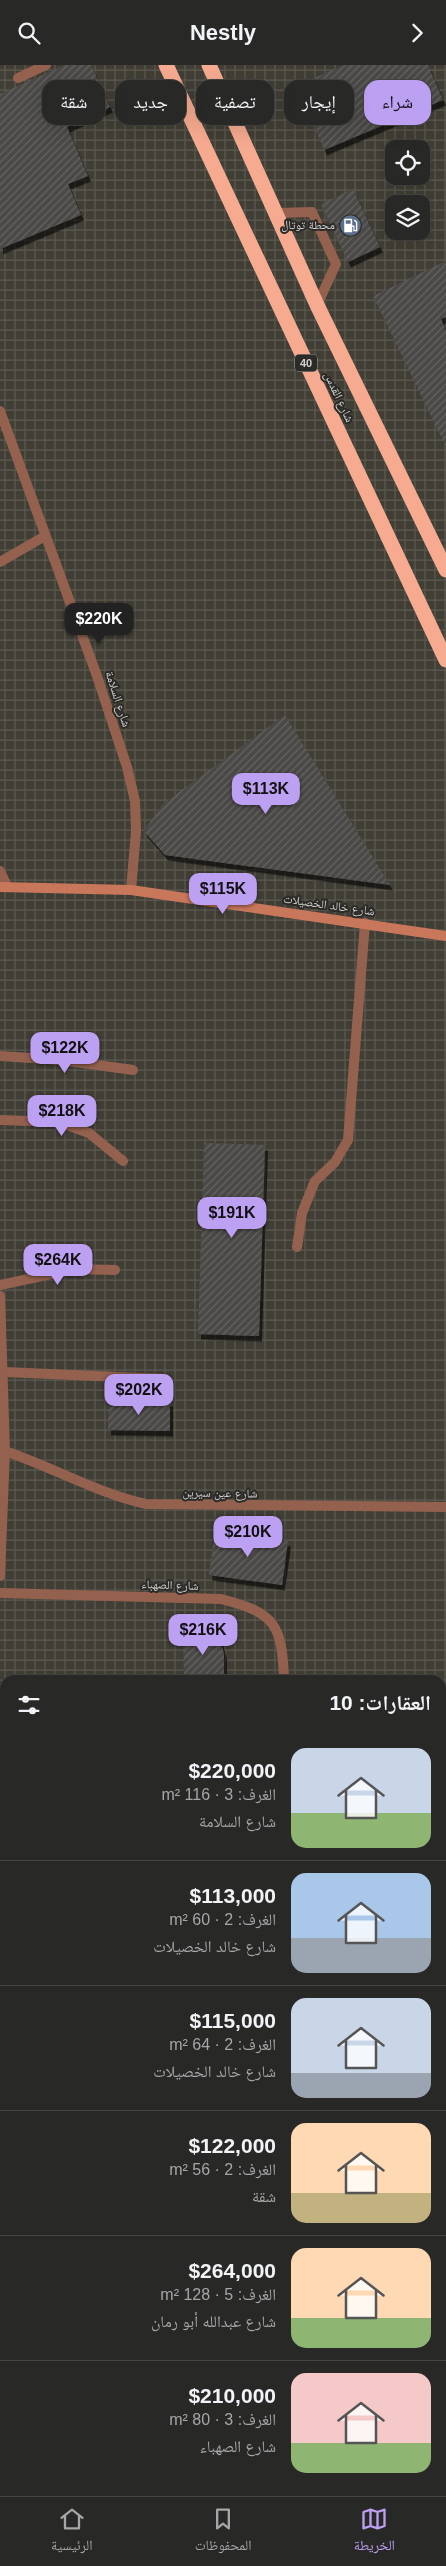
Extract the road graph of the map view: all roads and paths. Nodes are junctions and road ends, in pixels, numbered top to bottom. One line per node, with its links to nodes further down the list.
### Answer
1 (46, 65): 4 (street)
2 (166, 65): 11 (highway, شارع القدس / 40)
3 (210, 65): 5 (highway, شارع القدس)
4 (18, 78)
5 (276, 213): 6 (highway, شارع القدس); 6 (street)
6 (317, 305): 10 (highway, شارع القدس)
7 (0, 411): 8 (street, شارع السلامة)
8 (45, 537): 9 (street); 14 (street, شارع السلامة)
9 (0, 562)
10 (446, 570)
11 (446, 660)
12 (0, 871): 13 (street)
13 (3, 887): 14 (street, شارع خالد الخصيلات)
14 (131, 890): 15 (street, شارع خالد الخصيلات)
15 (365, 923): 16 (street, شارع خالد الخصيلات); 21 (street)
16 (446, 936)
17 (0, 1056): 18 (street)
18 (133, 1070)
19 (0, 1120): 20 (street)
20 (123, 1161)
21 (297, 1247)
22 (114, 1270): 23 (street)
23 (0, 1285)
24 (0, 1296): 25 (street)
25 (4, 1372): 26 (street); 27 (street)
26 (165, 1379)
27 (4, 1451): 28 (street, شارع عين سيرين); 29 (street)
28 (446, 1507)
29 (0, 1576)
30 (0, 1593): 31 (street, شارع الصهباء)
31 (284, 1675)

